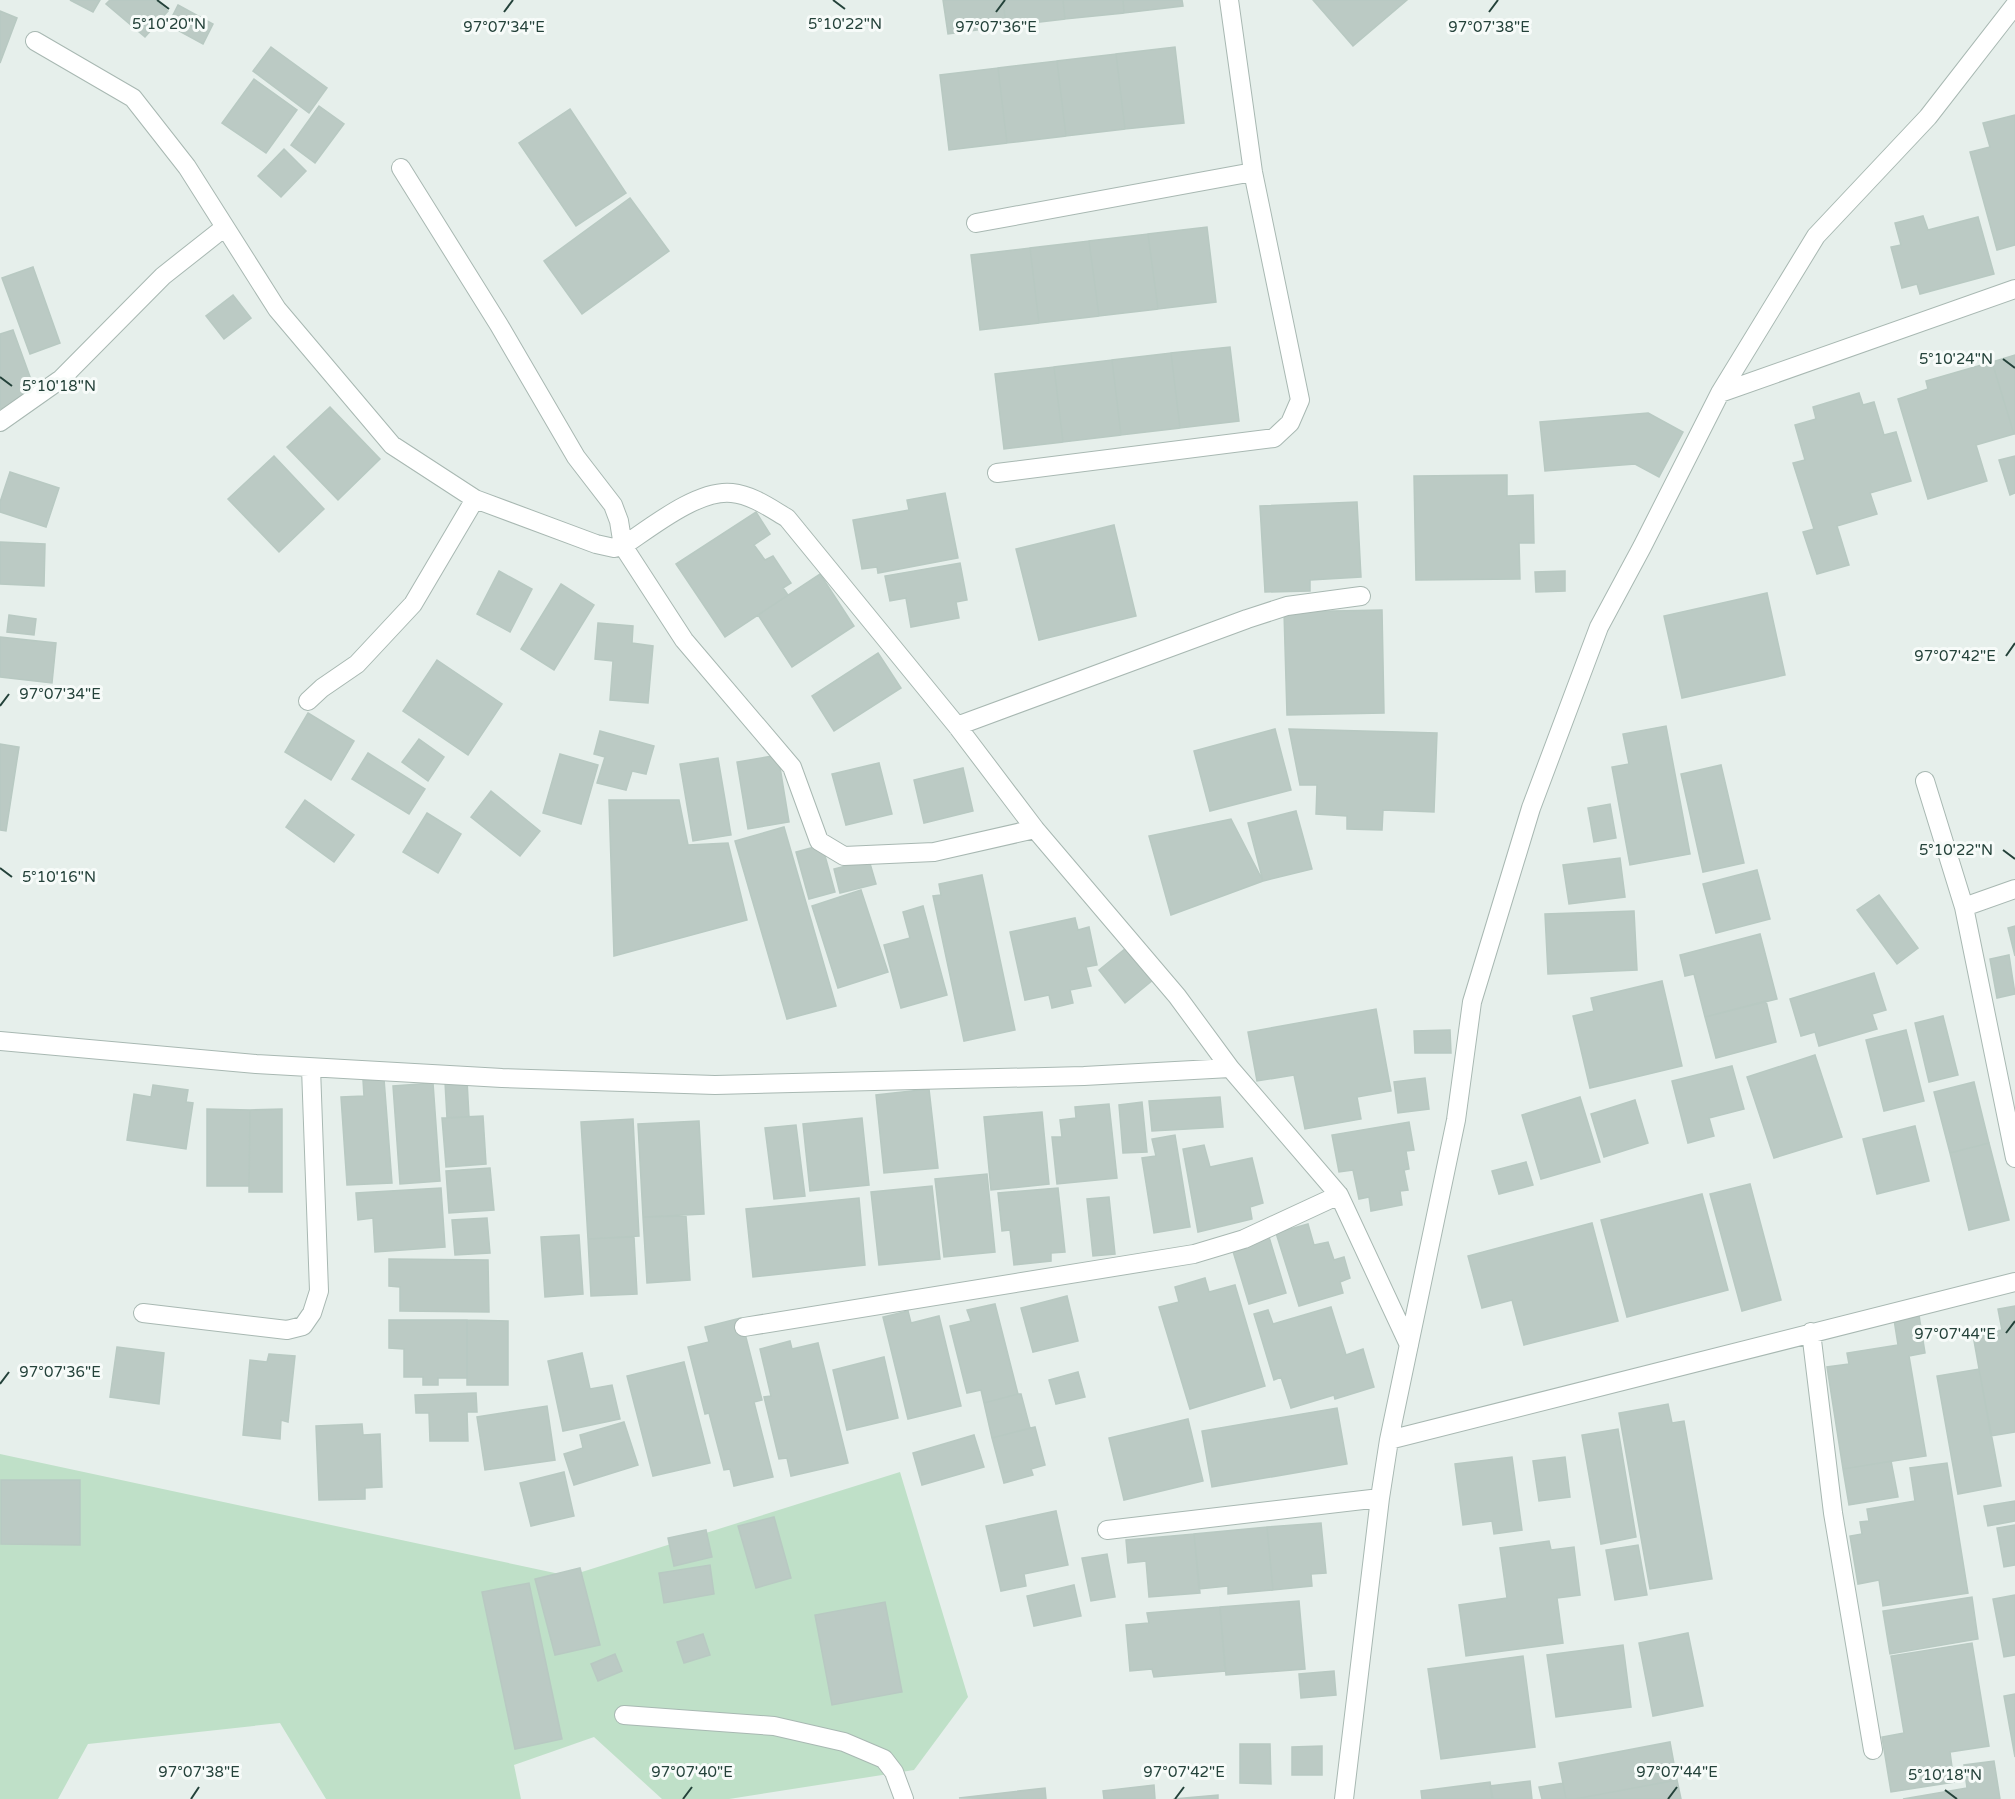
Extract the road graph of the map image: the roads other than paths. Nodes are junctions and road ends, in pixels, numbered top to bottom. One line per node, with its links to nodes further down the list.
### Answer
1 (1229, 0): 5 (street)
2 (2015, 5): 9 (street)
3 (35, 41): 7 (street)
4 (401, 168): 13 (street)
5 (1253, 172): 6 (street); 11 (street)
6 (976, 223)
7 (225, 227): 10 (street); 12 (street)
8 (2015, 289): 9 (street)
9 (1720, 393): 30 (street)
10 (0, 422)
11 (997, 473)
12 (475, 499): 13 (street); 15 (street)
13 (623, 546): 16 (street); 18 (street)
14 (1361, 596): 16 (street)
15 (308, 701)
16 (957, 726): 18 (street)
17 (1925, 781): 20 (street)
18 (1035, 829): 23 (street)
19 (2015, 889): 20 (street)
20 (1964, 907): 24 (street)
21 (0, 1041): 22 (street)
22 (311, 1068): 23 (street); 27 (street)
23 (1230, 1068): 25 (street)
24 (2015, 1158)
25 (1339, 1195): 28 (street); 30 (street)
26 (2015, 1282): 29 (street)
27 (143, 1313)
28 (744, 1327)
29 (1811, 1332): 31 (street); 35 (street)
30 (1409, 1345): 31 (street)
31 (1389, 1440): 32 (street)
32 (1380, 1498): 33 (street); 37 (street)
33 (1107, 1530)
34 (624, 1715): 36 (street)
35 (1873, 1750)
36 (904, 1799)
37 (1344, 1799)

